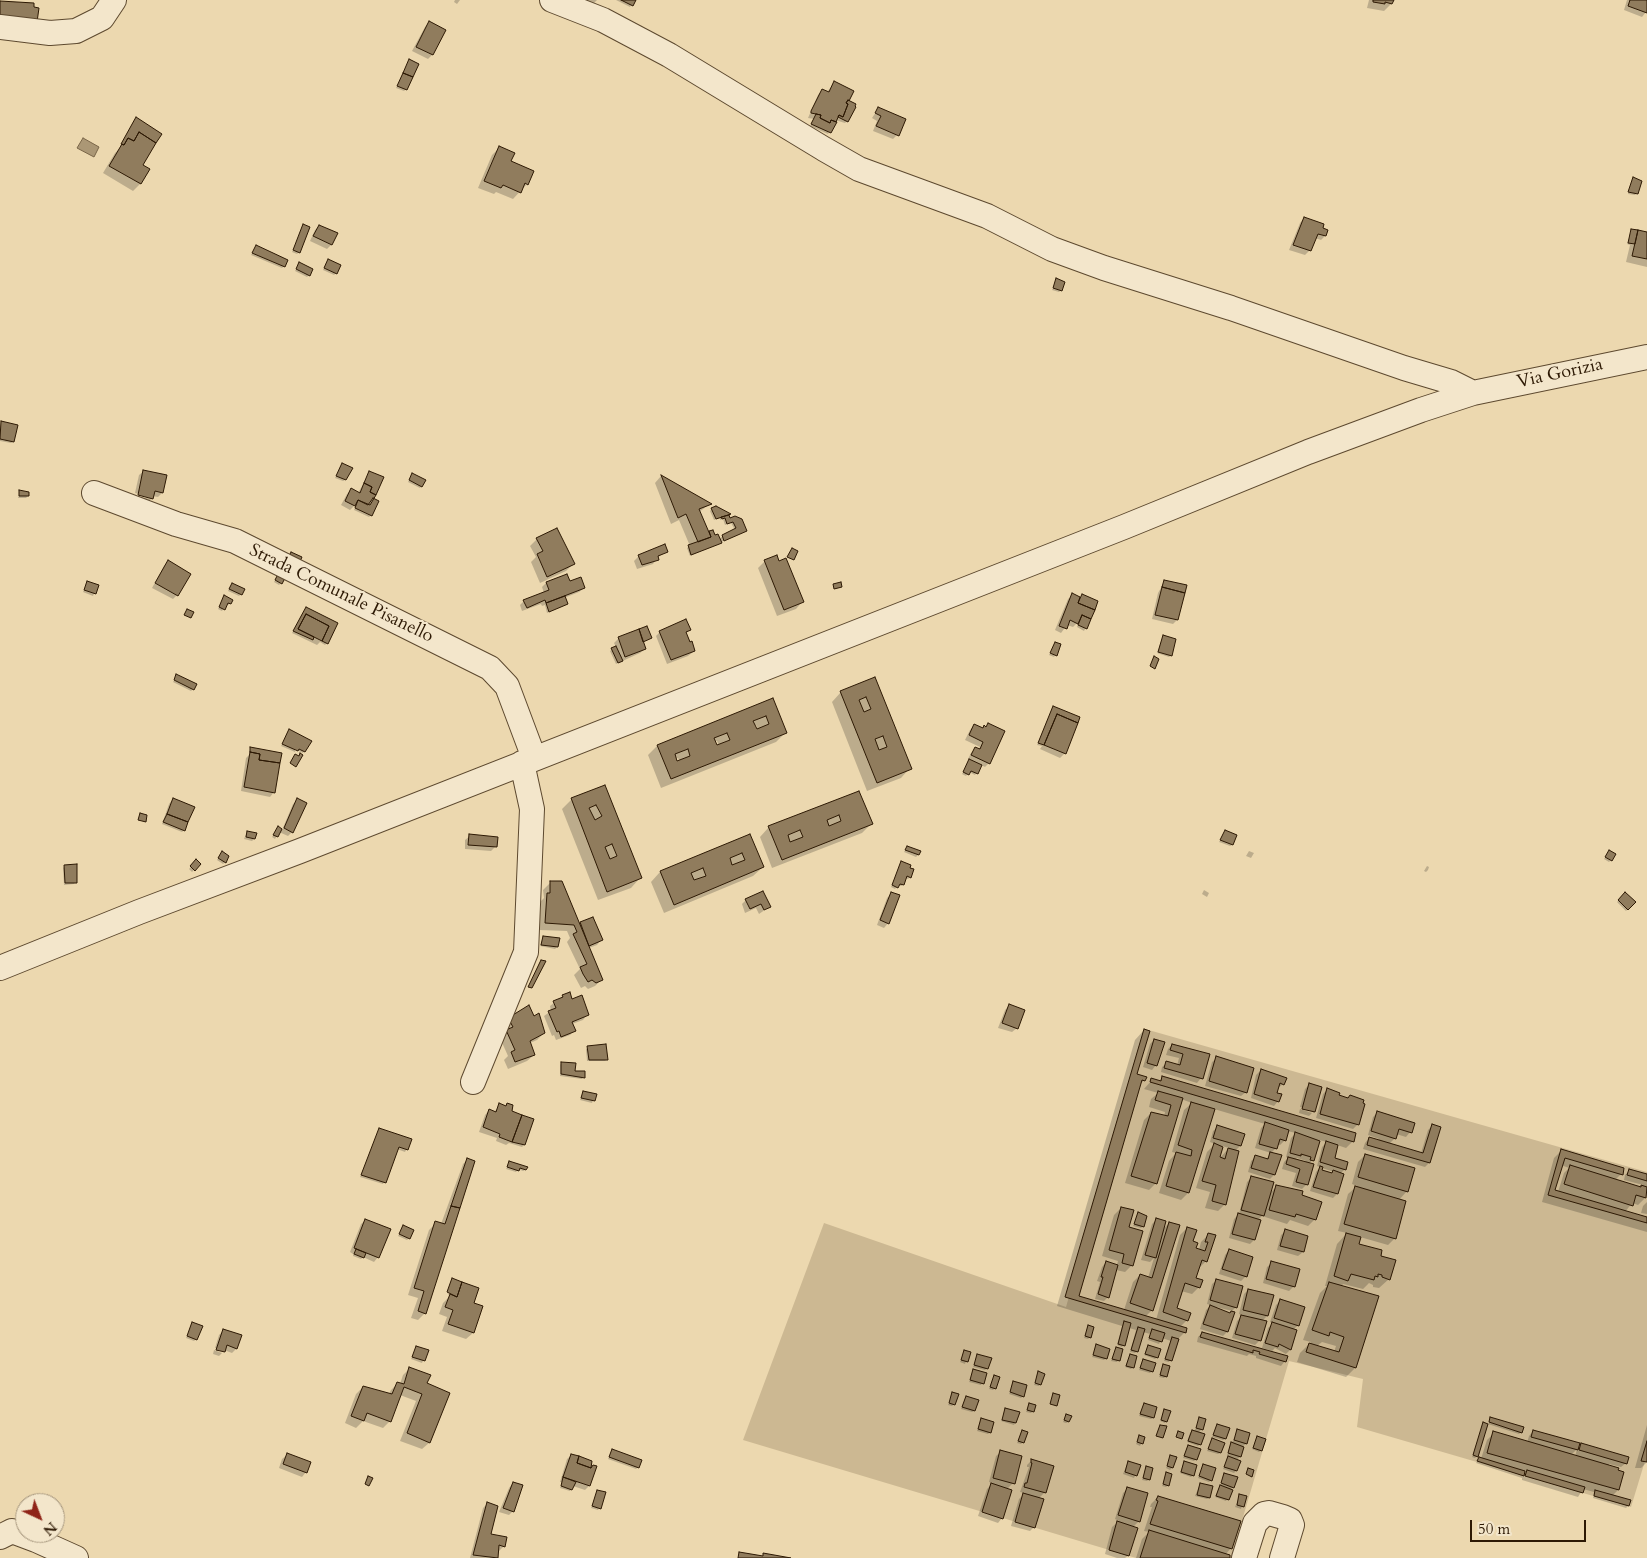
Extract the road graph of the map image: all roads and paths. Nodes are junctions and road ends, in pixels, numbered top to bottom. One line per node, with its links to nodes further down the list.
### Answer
1 (114, 0): 3 (street)
2 (552, 0): 5 (street)
3 (0, 27)
4 (1647, 357): 5 (street, Via Gorizia)
5 (1473, 393): 7 (street, Via Gorizia)
6 (94, 493): 7 (street, Strada Comunale Pisanello)
7 (528, 761): 8 (street, Via Gorizia); 9 (street, Strada Comunale Pisanello)
8 (0, 968)
9 (473, 1082)
10 (0, 1537): 11 (street)
11 (76, 1558)
12 (1244, 1558): 13 (street)
13 (1282, 1558)

